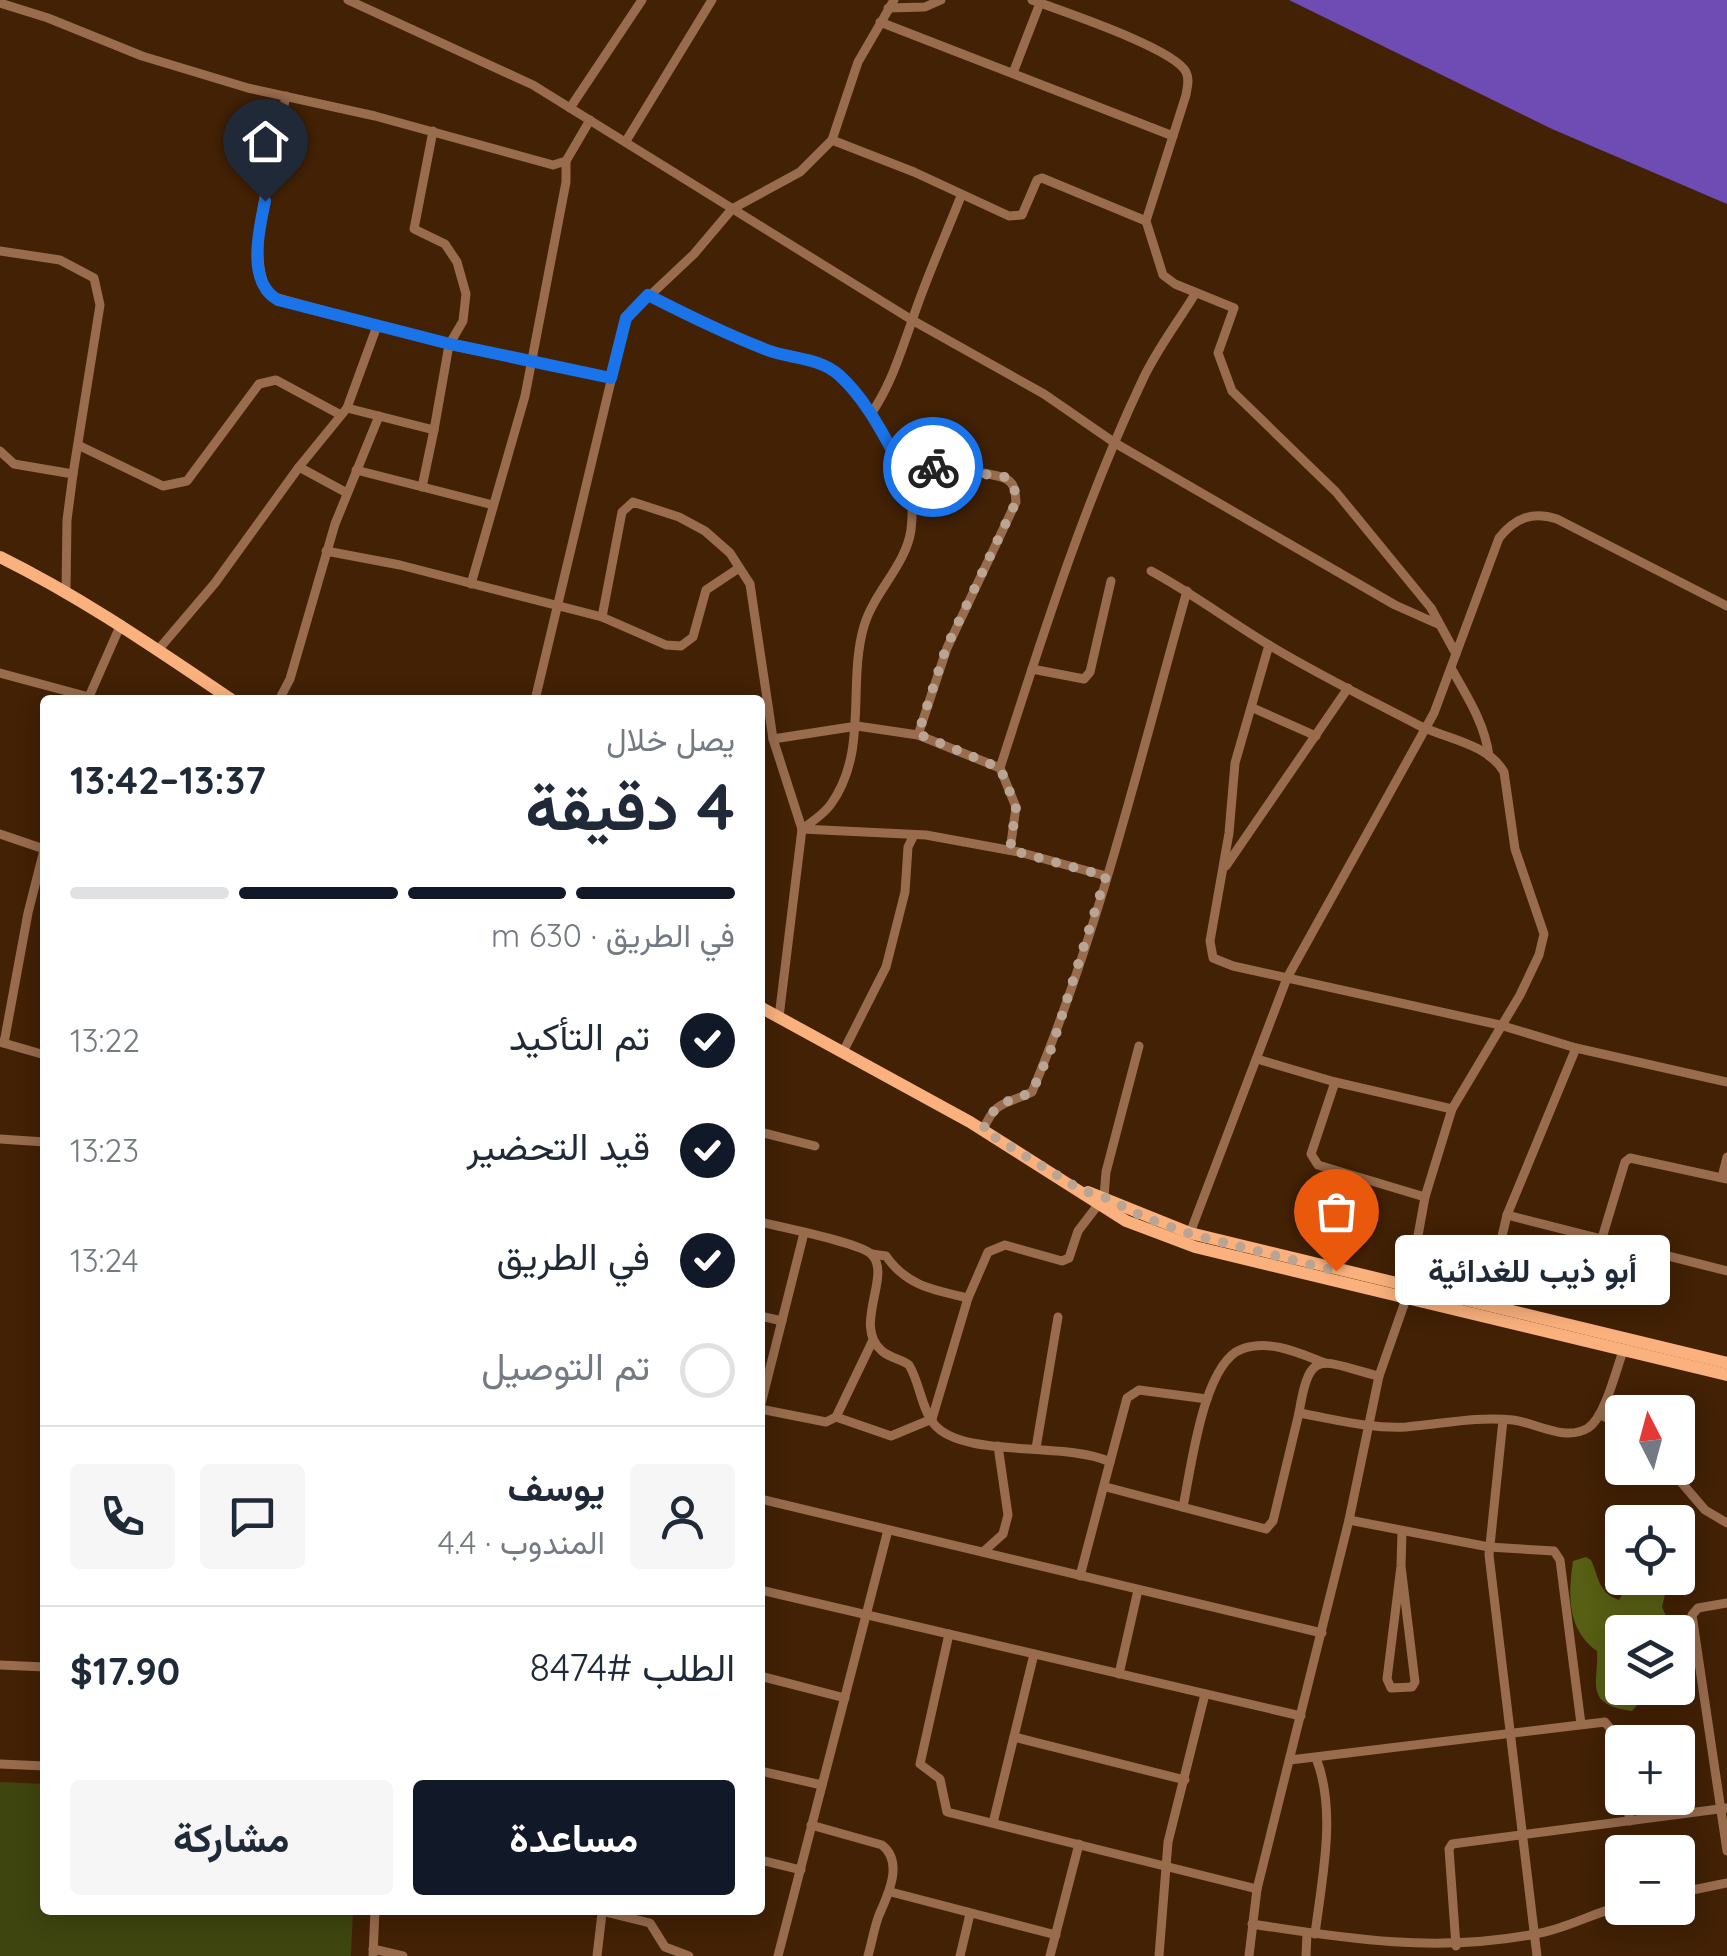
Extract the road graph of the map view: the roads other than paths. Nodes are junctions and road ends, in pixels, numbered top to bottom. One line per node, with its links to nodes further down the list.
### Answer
1 (348, 0): 11 (street)
2 (642, 0): 11 (street)
3 (712, 0): 16 (street)
4 (942, 0): 7 (street)
5 (1036, 2): 9 (street); 14 (street)
6 (0, 3): 10 (street)
7 (891, 4): 8 (street)
8 (880, 22): 9 (street); 15 (street)
9 (1013, 73): 14 (street)
10 (286, 96): 13 (street); 25 (street)
11 (570, 108): 12 (street)
12 (590, 120): 16 (street); 17 (street)
13 (433, 131): 17 (street); 26 (street)
14 (1173, 136): 20 (street)
15 (832, 140): 18 (street); 19 (street)
16 (626, 141): 19 (street)
17 (566, 161): 27 (street)
18 (961, 196): 20 (street); 24 (street)
19 (732, 209): 23 (street); 24 (street)
20 (1146, 221): 22 (street)
21 (0, 251): 34 (street)
22 (1195, 294): 33 (street); 55 (street)
23 (648, 295): 28 (street); 30 (street)
24 (912, 320): 30 (street); 33 (street)
25 (377, 326): 26 (street); 29 (street)
26 (450, 344): 27 (street); 32 (street)
27 (532, 361): 28 (street); 42 (street)
28 (611, 378): 51 (street)
29 (343, 411): 31 (street); 34 (street); 36 (street)
30 (872, 414): 38 (street)
31 (379, 416): 32 (street); 37 (street)
32 (434, 430): 40 (street)
33 (1116, 443): 55 (street); 60 (street)
34 (80, 446): 39 (street)
35 (0, 450): 39 (street)
36 (299, 467): 41 (street); 57 (street)
37 (356, 470): 40 (street); 41 (street)
38 (903, 470): 69 (street); 71 (street)
39 (73, 474): 49 (street)
40 (422, 487): 42 (street)
41 (346, 493): 43 (street)
42 (493, 505): 48 (street)
43 (326, 551): 48 (street); 66 (street)
44 (0, 558): 49 (main road)
45 (740, 568): 53 (street); 53 (street); 73 (street)
46 (1151, 571): 50 (street)
47 (1111, 581): 60 (street)
48 (471, 584): 51 (street)
49 (66, 590): 54 (main road)
50 (1187, 591): 56 (street); 82 (street)
51 (558, 606): 53 (street); 67 (street)
52 (1727, 606): 58 (street)
53 (602, 617)
54 (121, 624): 57 (main road); 64 (street)
55 (1440, 625): 58 (street)
56 (1269, 645): 62 (street); 68 (street)
57 (158, 650): 65 (main road)
58 (1456, 654): 59 (street)
59 (1451, 668): 70 (street); 74 (street)
60 (1032, 669): 75 (street)
61 (0, 673): 63 (street)
62 (1348, 688): 70 (street); 72 (street)
63 (78, 695)
64 (90, 695)
65 (225, 695)
66 (282, 695)
67 (536, 695)
68 (1253, 708): 72 (street); 81 (street)
69 (857, 726): 71 (street); 73 (street); 76 (street)
70 (1425, 728): 74 (street); 84 (street)
71 (918, 734): 75 (street)
72 (1316, 736): 81 (street)
73 (774, 738): 76 (street)
74 (1490, 756): 87 (street)
75 (1000, 768): 80 (street)
76 (802, 829): 78 (street); 86 (street)
77 (0, 834): 79 (street)
78 (913, 836): 80 (street); 91 (street)
79 (40, 846)
80 (1010, 850): 82 (street)
81 (1221, 872): 84 (street)
82 (1106, 876): 97 (street)
83 (40, 879): 88 (street)
84 (1286, 978): 87 (street); 93 (street)
85 (765, 1009): 86 (main road)
86 (779, 1017): 91 (main road)
87 (1500, 1025): 90 (street); 96 (street)
88 (2, 1043): 92 (street)
89 (1138, 1046): 105 (street)
90 (1576, 1048): 95 (street); 106 (street)
91 (843, 1052): 97 (main road)
92 (40, 1054)
93 (1257, 1059): 94 (street); 110 (street)
94 (1336, 1082): 96 (street); 104 (street)
95 (1727, 1082)
96 (1452, 1109): 104 (street)
97 (983, 1130): 105 (main road)
98 (765, 1133): 101 (street)
99 (0, 1139): 100 (street)
100 (40, 1142)
101 (815, 1146)
102 (1727, 1157): 103 (street)
103 (1724, 1178): 111 (street)
104 (1425, 1196): 114 (street)
105 (1102, 1201): 108 (main road); 115 (street)
106 (1507, 1215): 111 (street); 116 (street)
107 (765, 1223): 109 (street)
108 (1143, 1224): 110 (main road); 114 (main road)
109 (804, 1233): 112 (street); 119 (street)
110 (1190, 1234): 114 (main road)
111 (1602, 1238): 113 (street)
112 (872, 1254): 115 (street); 120 (street)
113 (1727, 1271)
114 (1408, 1292): 116 (main road); 121 (main road); 125 (street)
115 (968, 1298): 133 (street)
116 (1486, 1305): 123 (main road)
117 (765, 1317): 119 (street)
118 (1058, 1318): 137 (street)
119 (782, 1321): 126 (street)
120 (873, 1340): 131 (street); 133 (street)
121 (1623, 1352): 124 (main road); 130 (street)
122 (1326, 1363): 125 (street); 127 (street); 129 (street)
123 (1727, 1363)
124 (1727, 1375)
125 (1378, 1376): 135 (street)
126 (765, 1388)
127 (1206, 1399): 138 (street); 142 (street)
128 (765, 1409): 131 (street)
129 (1299, 1413): 135 (street); 142 (street)
130 (1600, 1415): 132 (street); 134 (street)
131 (836, 1417): 133 (street)
132 (1605, 1417)
133 (932, 1420): 136 (street)
134 (1504, 1420): 135 (street); 147 (street)
135 (1367, 1426): 143 (street)
136 (998, 1446): 137 (street); 148 (street)
137 (1036, 1448): 138 (street)
138 (1110, 1462): 140 (street)
139 (1683, 1485): 144 (street)
140 (1106, 1487): 142 (street); 150 (street)
141 (765, 1500): 145 (street)
142 (1183, 1507)
143 (1349, 1520): 146 (street); 156 (street)
144 (1727, 1523)
145 (888, 1530): 148 (street); 154 (street)
146 (1402, 1532): 147 (street); 149 (street)
147 (1490, 1546): 165 (street); 167 (street)
148 (982, 1552): 150 (street)
149 (1401, 1566): 149 (street)
150 (1080, 1576): 151 (street)
151 (1138, 1590): 156 (street); 160 (street)
152 (765, 1591): 154 (street)
153 (1727, 1603): 176 (street)
154 (868, 1616): 155 (street); 163 (street)
155 (950, 1634): 157 (street); 179 (street)
156 (1322, 1634): 164 (street)
157 (1034, 1654): 160 (street); 168 (street)
158 (0, 1665): 159 (street)
159 (40, 1667)
160 (1120, 1674): 162 (street)
161 (765, 1677): 163 (street)
162 (1205, 1694): 164 (street); 174 (street)
163 (845, 1698): 175 (street)
164 (1301, 1716): 170 (street)
165 (1581, 1724): 166 (street); 167 (street)
166 (1609, 1725)
167 (1508, 1732): 169 (street); 181 (street)
168 (1014, 1736): 174 (street); 179 (street)
169 (1316, 1758): 170 (street); 197 (street)
170 (1290, 1760): 188 (street)
171 (0, 1764): 172 (street)
172 (40, 1766)
173 (765, 1772): 175 (street)
174 (1184, 1780): 185 (street)
175 (822, 1785): 180 (street)
176 (1724, 1809): 178 (street); 183 (street)
177 (1629, 1815): 178 (street)
178 (1630, 1821): 181 (street)
179 (993, 1823): 182 (street)
180 (811, 1825): 186 (street); 190 (street)
181 (1521, 1832): 199 (street); 201 (street)
182 (1080, 1844): 185 (street); 198 (street)
183 (1727, 1851)
184 (765, 1861): 186 (street)
185 (1168, 1867): 188 (street); 210 (street)
186 (800, 1870): 206 (street)
187 (1727, 1883): 189 (street)
188 (1258, 1889): 196 (street)
189 (1695, 1889)
190 (890, 1892): 192 (street); 207 (street)
191 (1605, 1912): 199 (street)
192 (970, 1914): 198 (street); 208 (street)
193 (375, 1915): 202 (street)
194 (600, 1915): 204 (street)
195 (640, 1915): 205 (street)
196 (1252, 1924): 197 (street); 211 (street)
197 (1311, 1933): 200 (street); 212 (street)
198 (1056, 1935): 209 (street)
199 (1534, 1935): 201 (street); 214 (street)
200 (1399, 1944): 201 (street); 213 (street)
201 (1456, 1946)
202 (373, 1952): 203 (street)
203 (403, 1956)
204 (597, 1956)
205 (689, 1956)
206 (778, 1956)
207 (868, 1956)
208 (960, 1956)
209 (1050, 1956)
210 (1159, 1956)
211 (1249, 1956)
212 (1306, 1956)
213 (1398, 1956)
214 (1537, 1956)

